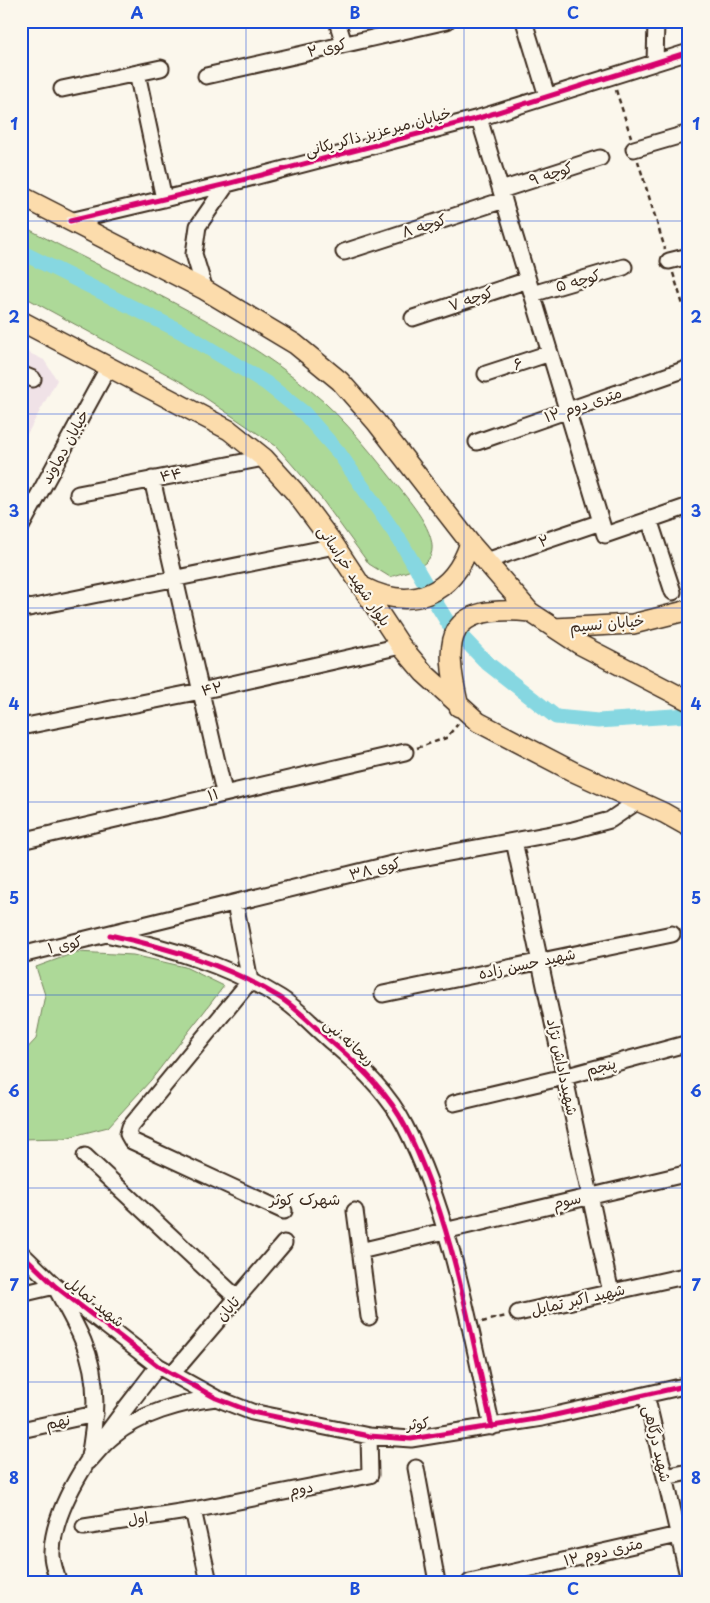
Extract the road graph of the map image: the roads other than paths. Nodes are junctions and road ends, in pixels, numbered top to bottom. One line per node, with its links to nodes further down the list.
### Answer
1 (337, 21): 5 (street)
2 (447, 21): 5 (street, کوی ۲)
3 (524, 21): 12 (street)
4 (656, 21): 7 (street)
5 (344, 44): 10 (street, کوی ۲)
6 (689, 52): 7 (street, خیابان میرعزیز ذاکر یکانی)
7 (655, 63): 12 (street, خیابان میرعزیز ذاکر یکانی)
8 (162, 68): 9 (street)
9 (137, 73): 11 (street); 20 (street)
10 (206, 76)
11 (62, 89)
12 (547, 96): 13 (street, خیابان میرعزیز ذاکر یکانی)
13 (480, 118): 17 (street, خیابان میرعزیز ذاکر یکانی); 18 (street)
14 (689, 133): 15 (street)
15 (634, 149)
16 (600, 158): 18 (street, کوچه ۹)
17 (228, 184): 20 (street, خیابان میرعزیز ذاکر یکانی); 27 (street)
18 (503, 195): 22 (street, کوچه ۸); 26 (street)
19 (21, 196): 21 (main road)
20 (164, 199): 21 (street, خیابان میرعزیز ذاکر یکانی)
21 (70, 220): 27 (main road)
22 (344, 252)
23 (689, 256): 24 (street)
24 (669, 262)
25 (624, 267): 26 (street, کوچه ۵)
26 (530, 287): 28 (street, کوچه ۷); 30 (street)
27 (205, 290): 43 (main road)
28 (413, 318)
29 (21, 321): 31 (main road, بلوار شهید خراسانی)
30 (550, 354): 33 (street, ۶); 34 (street)
31 (108, 368): 36 (main road, بلوار شهید خراسانی); 42 (street, خیابان دماوند)
32 (689, 368): 34 (street, ۱۲ متری دوم)
33 (486, 374)
34 (568, 410): 35 (street, ۱۲ متری دوم); 41 (street)
35 (477, 442)
36 (264, 458): 37 (street, ۴۴); 44 (main road, بلوار شهید خراسانی)
37 (152, 479): 38 (street, ۴۴); 46 (street)
38 (78, 494)
39 (689, 506): 40 (street)
40 (649, 519): 41 (street); 48 (street)
41 (601, 522): 45 (street, ۲)
42 (21, 527)
43 (470, 543): 45 (main road); 47 (main road)
44 (335, 546): 46 (street); 47 (main road, بلوار شهید خراسانی)
45 (486, 561): 51 (main road)
46 (175, 580): 49 (street); 54 (street)
47 (363, 587): 53 (main road, بلوار شهید خراسانی)
48 (673, 592)
49 (21, 605)
50 (689, 610): 52 (main road, خیابان نسیم)
51 (530, 612): 52 (main road); 56 (main road)
52 (554, 628): 55 (main road)
53 (401, 646): 54 (street, ۴۲); 56 (main road, بلوار شهید خراسانی)
54 (201, 691): 57 (street, ۴۲); 59 (street)
55 (689, 701)
56 (463, 710): 60 (main road, بلوار شهید خراسانی)
57 (21, 727)
58 (405, 752): 59 (street, ۱۱)
59 (224, 792): 62 (street, ۱۱)
60 (638, 801): 61 (main road, بلوار شهید خراسانی); 63 (street, کوی ۳۸)
61 (689, 827)
62 (21, 841)
63 (514, 841): 64 (street, کوی ۳۸); 68 (street, شهیدداداش نژاد)
64 (235, 904): 66 (street, کوی ۳۸); 69 (street)
65 (672, 934): 68 (street, شهید حسن زاده)
66 (110, 935): 67 (street, کوی ۱); 69 (street, ریحانه نبی)
67 (21, 955)
68 (540, 961): 70 (street, شهید حسن زاده); 72 (street, شهیدداداش نژاد)
69 (250, 981): 77 (street); 79 (street, ریحانه نبی)
70 (383, 994)
71 (689, 1043): 72 (street, پنجم)
72 (564, 1077): 73 (street, پنجم); 76 (street, شهیدداداش نژاد)
73 (454, 1103)
74 (85, 1156): 87 (street)
75 (689, 1173): 76 (street, سوم)
76 (591, 1195): 79 (street, سوم); 85 (street, شهیدداداش نژاد)
77 (284, 1211)
78 (355, 1211): 81 (street)
79 (446, 1229): 81 (street, سوم); 96 (street, ریحانه نبی)
80 (284, 1243): 87 (street, تابان)
81 (360, 1251): 89 (street)
82 (21, 1253): 84 (street, شهید تمایل)
83 (689, 1275): 85 (street, شهید اکبر تمایل)
84 (55, 1286): 86 (street); 90 (street, شهید تمایل); 95 (street)
85 (610, 1293): 88 (street, شهید اکبر تمایل)
86 (21, 1294)
87 (237, 1298): 91 (street, تابان)
88 (518, 1313)
89 (369, 1317)
90 (158, 1366): 91 (street, کوثر); 99 (street)
91 (172, 1374): 94 (street, کوثر)
92 (689, 1385): 93 (street, کوثر)
93 (646, 1395): 96 (street, کوثر); 102 (street, شهید درگاهی)
94 (216, 1398): 98 (street, کوثر); 99 (street)
95 (95, 1414): 97 (street, نهم); 99 (street)
96 (492, 1427): 98 (street, کوثر)
97 (21, 1430)
98 (369, 1436): 103 (street, دوم)
99 (88, 1462): 107 (street)
100 (416, 1468): 109 (street)
101 (689, 1472): 102 (street)
102 (665, 1478): 105 (street, شهید درگاهی)
103 (193, 1510): 104 (street, اول); 108 (street)
104 (84, 1527)
105 (678, 1535): 106 (street, شهید درگاهی); 110 (street, ۱۲ متری دوم)
106 (689, 1580)
107 (58, 1582)
108 (209, 1582)
109 (437, 1582)
110 (470, 1582)

